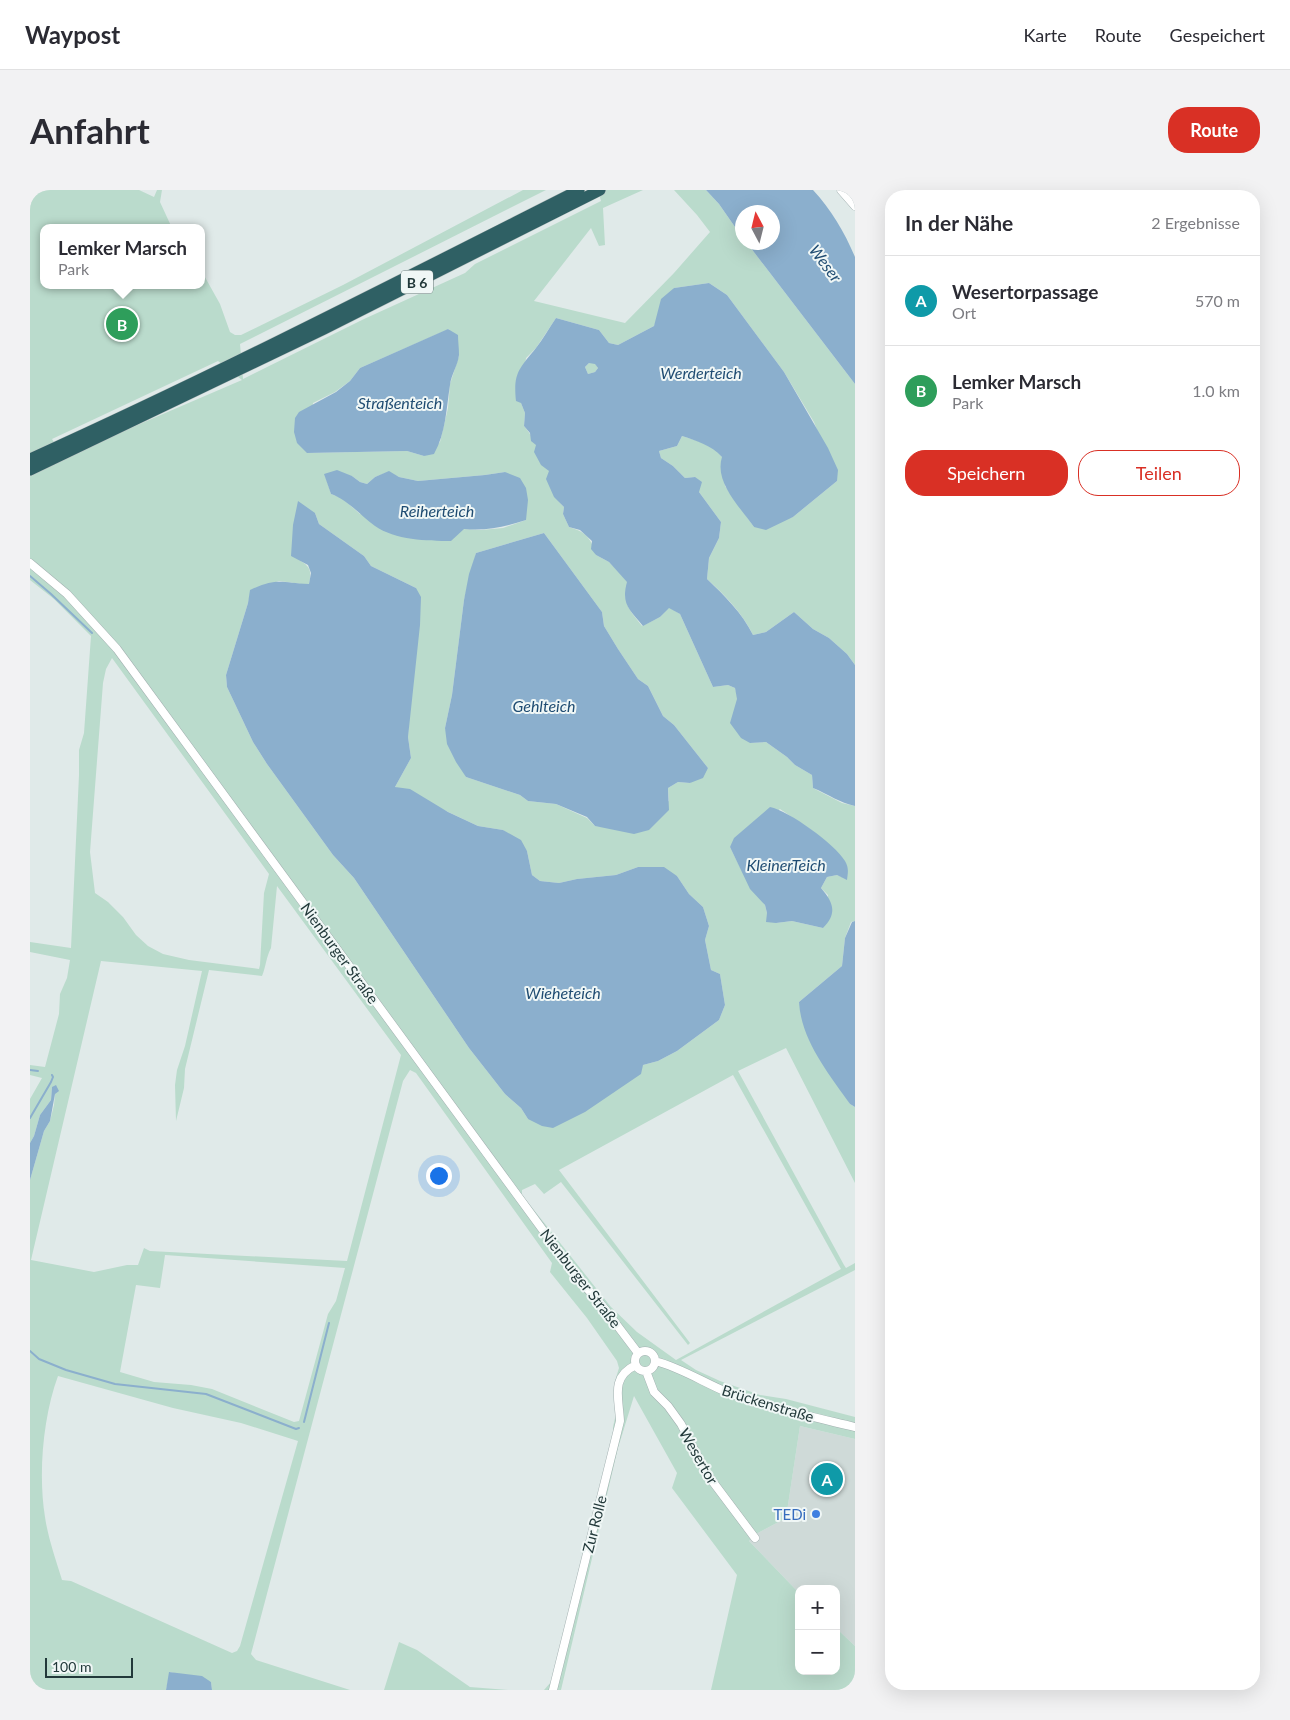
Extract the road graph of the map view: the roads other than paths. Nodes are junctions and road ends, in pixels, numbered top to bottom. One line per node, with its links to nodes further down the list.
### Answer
1 (579, 190): 5 (highway, B 6)
2 (841, 190): 4 (street)
3 (596, 192): 5 (highway, B 6)
4 (855, 206)
5 (239, 365): 6 (highway, B 6); 6 (highway, B 6)
6 (50, 452): 7 (highway); 8 (highway, B 6); 9 (highway, B 6)
7 (30, 453)
8 (30, 459)
9 (30, 470)
10 (30, 563): 11 (street, Nienburger Straße)
11 (638, 1353): 12 (street); 13 (street)
12 (655, 1361): 14 (street); 15 (street, Brückenstraße)
13 (636, 1365): 14 (street); 17 (street, Zur Rolle)
14 (646, 1372): 16 (street, Wesertor)
15 (855, 1427)
16 (755, 1538)
17 (553, 1690)

